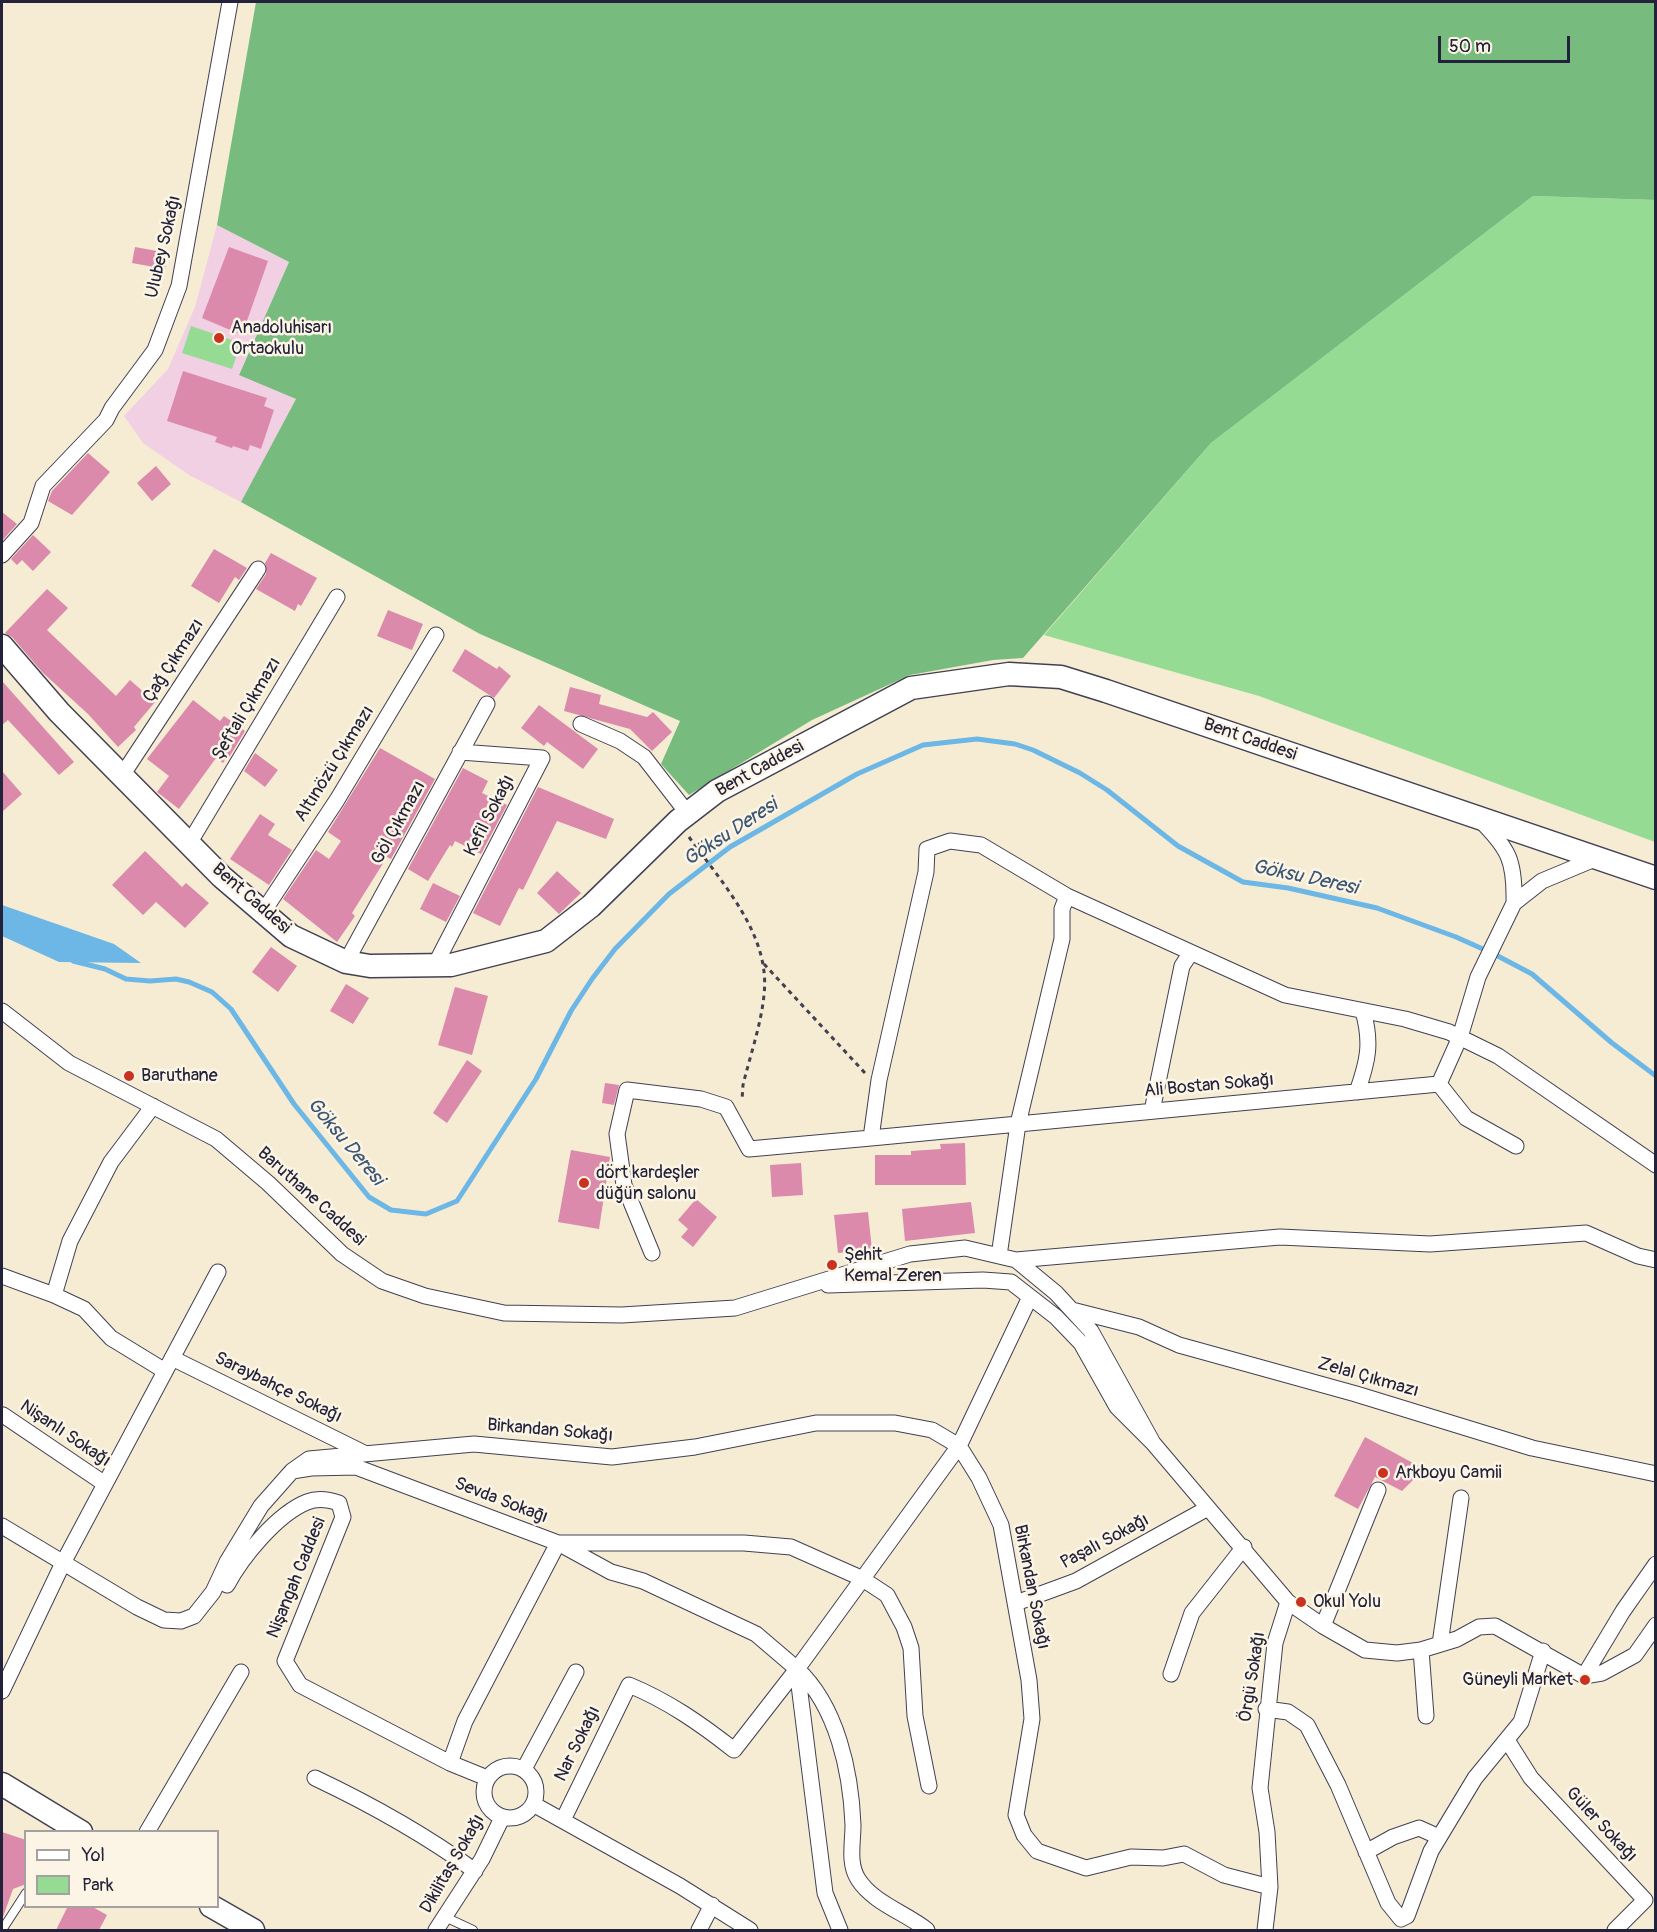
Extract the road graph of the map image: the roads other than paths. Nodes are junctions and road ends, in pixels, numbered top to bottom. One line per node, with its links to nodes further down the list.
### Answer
1 (230, 2): 2 (street, Ulubey Sokağı)
2 (2, 555)
3 (258, 569): 10 (street, Çağ Çıkmazı)
4 (337, 597): 13 (street, Şeftali Çıkmazı)
5 (436, 635): 18 (street, Altınözü Çıkmazı)
6 (2, 646): 10 (street, Bent Caddesi)
7 (487, 704): 9 (street, Göl Çıkmazı)
8 (581, 724): 12 (street)
9 (460, 752): 20 (street, Göl Çıkmazı); 21 (street, Kefil Sokağı)
10 (123, 774): 13 (street, Bent Caddesi)
11 (1476, 816): 12 (street, Bent Caddesi); 14 (street, Bent Caddesi); 17 (street)
12 (683, 817): 21 (street, Bent Caddesi)
13 (190, 842): 18 (street, Bent Caddesi)
14 (1597, 858): 15 (street, Bent Caddesi); 17 (street)
15 (1656, 878)
16 (1066, 896): 19 (street); 29 (street); 30 (street)
17 (1514, 903): 24 (street)
18 (263, 912): 20 (street, Bent Caddesi)
19 (1190, 954): 23 (street); 28 (street)
20 (346, 962): 21 (street, Bent Caddesi)
21 (435, 965)
22 (2, 1011): 27 (street, Baruthane Caddesi)
23 (1363, 1011): 24 (street); 26 (street)
24 (1460, 1037): 25 (street); 32 (street)
25 (1438, 1084): 26 (street, Ali Bostan Sokağı); 31 (street)
26 (1358, 1092): 28 (street, Ali Bostan Sokağı)
27 (153, 1106): 39 (street, Baruthane Caddesi); 40 (street)
28 (1152, 1111): 29 (street, Ali Bostan Sokağı)
29 (1018, 1124): 30 (street, Ali Bostan Sokağı); 34 (street)
30 (871, 1138): 33 (street, Ali Bostan Sokağı)
31 (1516, 1146)
32 (1656, 1165)
33 (652, 1252)
34 (999, 1256): 35 (street, Baruthane Caddesi); 39 (street, Baruthane Caddesi)
35 (1016, 1260): 36 (street); 42 (street)
36 (1656, 1260)
37 (218, 1272): 43 (street)
38 (2, 1276): 40 (street, Saraybahçe Sokağı)
39 (805, 1286): 41 (street)
40 (54, 1295): 43 (street, Saraybahçe Sokağı)
41 (1030, 1297): 45 (street); 46 (street)
42 (1072, 1310): 45 (street); 49 (street, Zelal Çıkmazı)
43 (168, 1365): 47 (street, Saraybahçe Sokağı); 50 (street)
44 (3, 1415): 50 (street, Nişanlı Sokağı)
45 (1153, 1443): 53 (street)
46 (959, 1446): 47 (street, Birkandan Sokağı); 59 (street); 61 (street, Birkandan Sokağı)
47 (366, 1454): 48 (street, Birkandan Sokağı)
48 (292, 1471): 55 (street, Sevda Sokaḡı); 62 (street)
49 (1656, 1474)
50 (105, 1484): 57 (street)
51 (1378, 1490): 64 (street)
52 (1461, 1498): 65 (street)
53 (1208, 1508): 56 (street); 61 (street, Paşalı Sokağı)
54 (2, 1527): 57 (street)
55 (558, 1543): 59 (street); 68 (street, Sevda Sokaḡı); 77 (street)
56 (1244, 1547): 60 (street); 71 (street)
57 (63, 1563): 62 (street); 73 (street)
58 (1656, 1564): 72 (street)
59 (861, 1578): 68 (street); 82 (street)
60 (1288, 1602): 64 (street); 74 (street, Örgü Sokağı)
61 (1016, 1603): 91 (street, Birkandan Sokağı)
62 (195, 1614): 77 (street, Nişangah Caddesi)
63 (1656, 1625): 72 (street)
64 (1323, 1626): 66 (street)
65 (1440, 1644): 66 (street); 67 (street)
66 (1421, 1650): 75 (street)
67 (1543, 1651): 72 (street); 76 (street)
68 (797, 1669): 85 (street, Nar Sokağı); 103 (street); 104 (street, Sevda Sokaḡı)
69 (241, 1672): 87 (street)
70 (576, 1672): 78 (street)
71 (1172, 1674)
72 (1584, 1676)
73 (2, 1691)
74 (1266, 1709): 89 (street); 91 (street, Örgü Sokağı)
75 (1426, 1716)
76 (1507, 1740): 88 (street); 93 (street, Güler Sokağı)
77 (450, 1763): 80 (street, Nişangah Caddesi)
78 (524, 1769): 80 (street); 83 (street)
79 (315, 1778): 90 (street)
80 (487, 1778): 84 (street)
81 (2, 1784): 86 (street)
82 (929, 1786)
83 (533, 1804): 84 (street); 85 (street)
84 (502, 1818): 90 (street, Dikilitaş Sokağı)
85 (563, 1821): 94 (street)
86 (70, 1829)
87 (148, 1830)
88 (1439, 1838): 89 (street); 97 (street)
89 (1366, 1852): 97 (street)
90 (475, 1871): 96 (street, Dikilitaş Sokağı)
91 (1270, 1887): 105 (street, Örgü Sokağı)
92 (24, 1896): 98 (lane)
93 (1650, 1904): 106 (street, Güler Sokağı)
94 (712, 1905): 101 (street); 102 (street)
95 (214, 1908): 99 (street)
96 (441, 1924): 100 (lane)
97 (1400, 1925)
98 (2, 1930)
99 (253, 1930)
100 (473, 1930)
101 (699, 1930)
102 (750, 1930)
103 (840, 1930)
104 (927, 1930)
105 (1265, 1930)
106 (1615, 1930)

